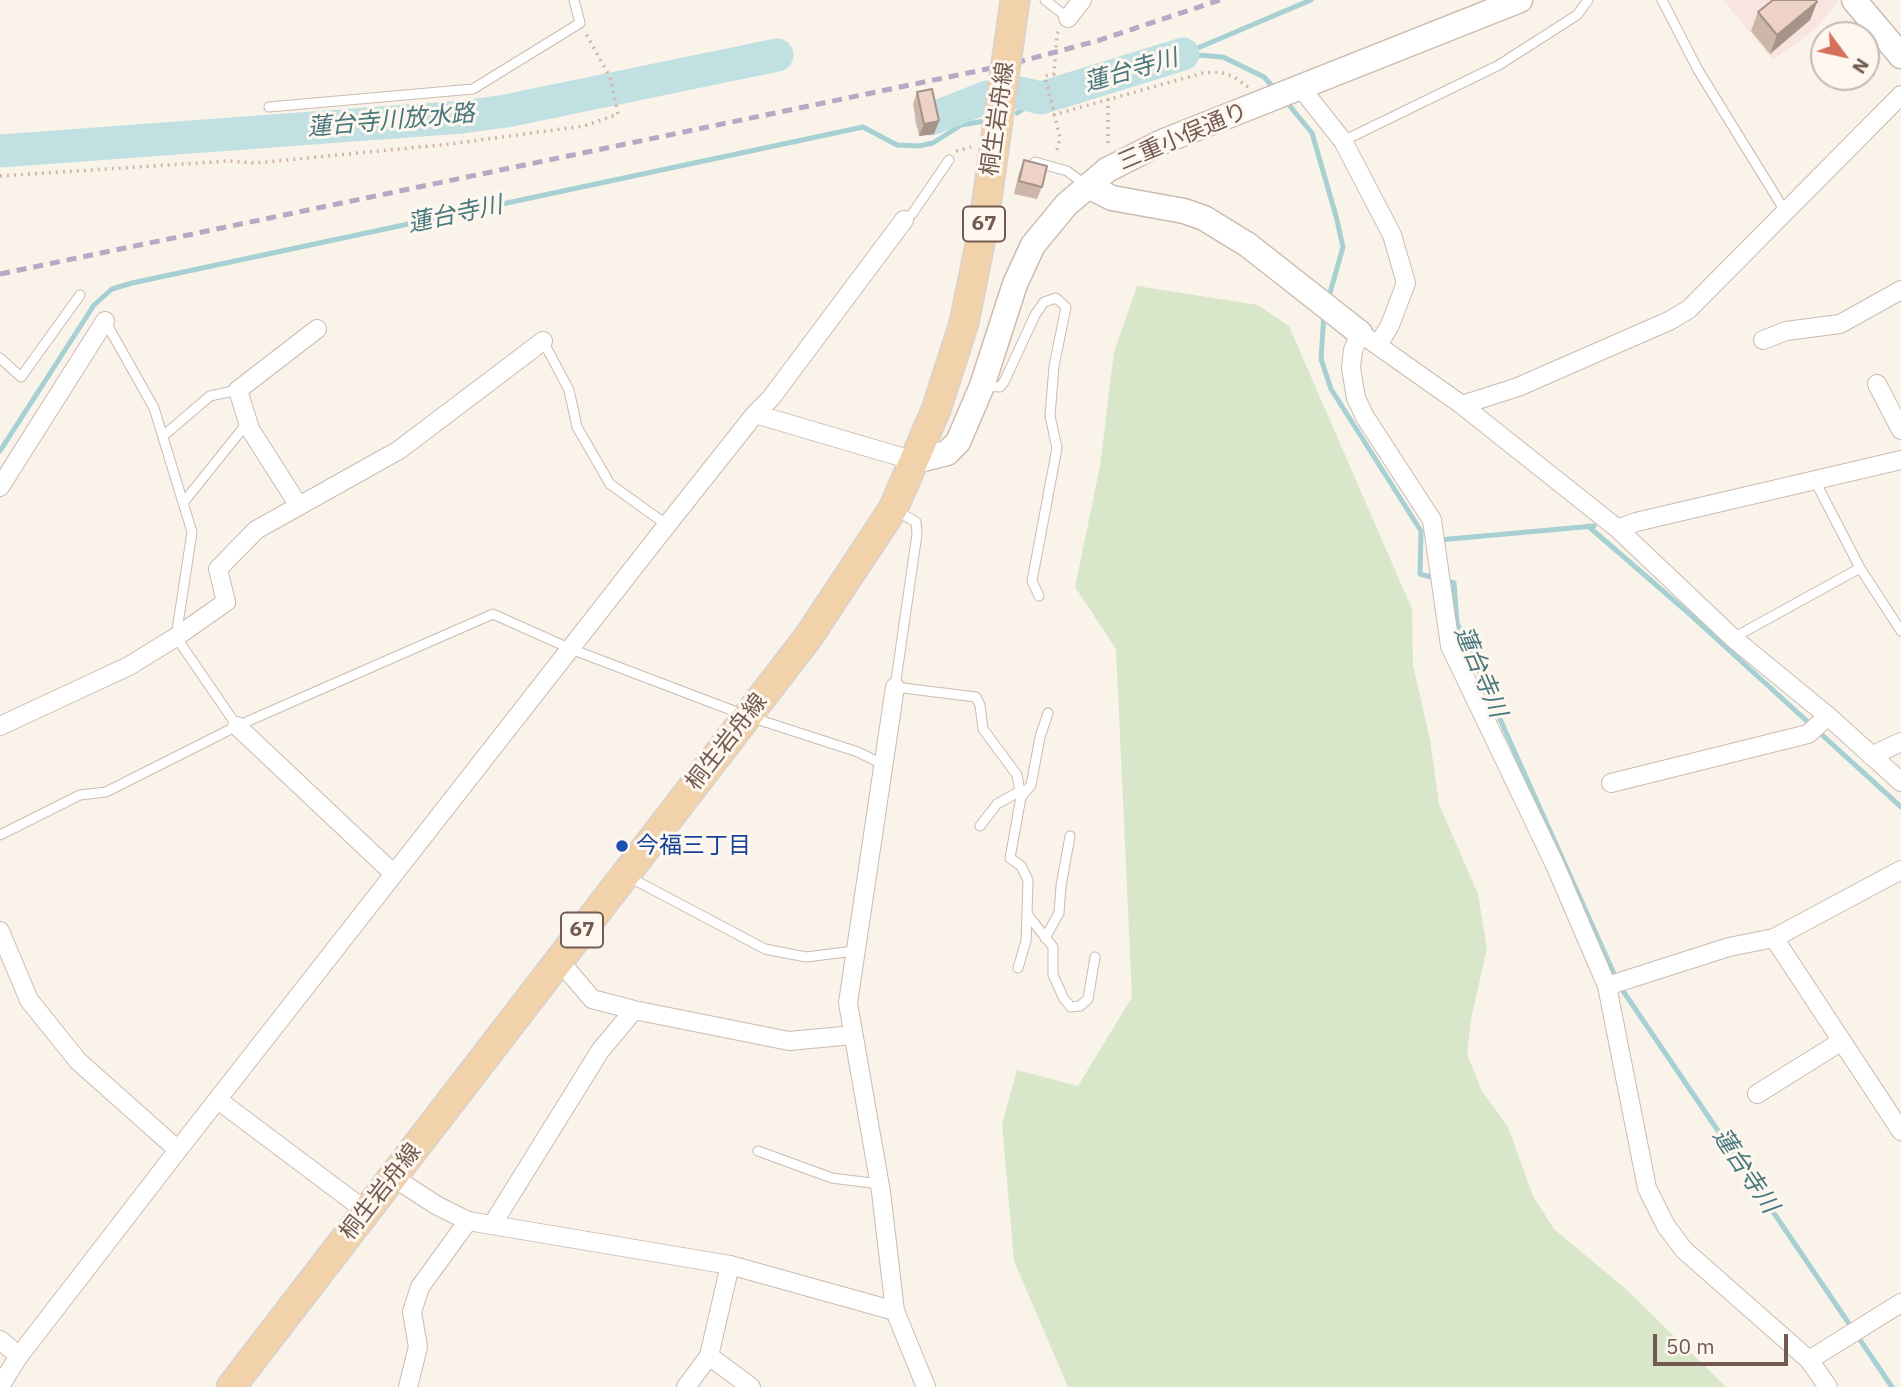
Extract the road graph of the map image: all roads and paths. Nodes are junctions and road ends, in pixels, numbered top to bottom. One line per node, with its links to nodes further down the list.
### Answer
1 (574, 0): 10 (lane)
2 (1045, 0): 9 (lane)
3 (1082, 0): 9 (street)
4 (1520, 0): 12 (main road, 三重小俣通り)
5 (1588, 0): 18 (lane)
6 (1662, 0): 25 (lane)
7 (1854, 0): 11 (main road)
8 (1014, 7): 44 (main road, 桐生岩舟線 / 67, bridge)
9 (1068, 18): 17 (path)
10 (580, 23): 16 (lane); 23 (path)
11 (1901, 56)
12 (1296, 89): 14 (main road, 三重小俣通り); 18 (street)
13 (1901, 95): 25 (street)
14 (1259, 98): 15 (path); 24 (main road, 三重小俣通り)
15 (1108, 99): 17 (path); 20 (path)
16 (269, 107)
17 (1053, 113): 19 (path)
18 (1343, 141): 31 (street)
19 (1057, 150)
20 (1109, 152)
21 (949, 160): 26 (lane)
22 (1035, 162): 24 (lane)
23 (0, 176)
24 (1088, 186): 31 (main road); 36 (main road, 三重小俣通り)
25 (1785, 211): 38 (street)
26 (904, 219): 39 (street)
27 (1901, 290): 32 (street)
28 (80, 295): 34 (lane)
29 (105, 321): 42 (lane); 46 (street)
30 (317, 329): 37 (street)
31 (1369, 339): 38 (street); 84 (street)
32 (1763, 340)
33 (543, 341): 48 (street); 50 (lane)
34 (0, 358)
35 (1877, 384): 41 (street)
36 (982, 386): 44 (main road, 三重小俣通り); 53 (lane)
37 (238, 390): 40 (street); 42 (lane)
38 (1462, 405): 51 (street)
39 (755, 414): 44 (street); 50 (street)
40 (248, 422): 47 (lane); 48 (street)
41 (1901, 430)
42 (163, 436): 47 (lane)
43 (1901, 460): 45 (street)
44 (915, 461): 49 (main road, 桐生岩舟線 / 67)
45 (1814, 479): 51 (street); 52 (lane)
46 (0, 487)
47 (183, 503): 55 (lane)
48 (299, 506): 55 (street)
49 (893, 509): 58 (lane); 60 (main road, 桐生岩舟線 / 67)
50 (667, 525): 57 (street)
51 (1618, 529): 56 (street)
52 (1860, 568): 54 (lane); 56 (lane)
53 (1039, 596)
54 (1901, 631)
55 (176, 637): 62 (street); 63 (lane)
56 (1734, 638): 61 (street)
57 (571, 649): 60 (lane); 63 (lane); 74 (street)
58 (895, 687): 66 (street); 69 (lane)
59 (1048, 713): 69 (lane)
60 (747, 716): 66 (lane); 75 (main road, 桐生岩舟線 / 67)
61 (1828, 716): 65 (street); 68 (street)
62 (0, 726)
63 (237, 726): 71 (lane); 74 (street)
64 (1901, 743): 65 (street)
65 (1871, 756): 67 (street)
66 (882, 764): 80 (street)
67 (1901, 782)
68 (1611, 783)
69 (1021, 794): 70 (lane); 76 (lane)
70 (980, 826)
71 (0, 835)
72 (1070, 836): 78 (lane)
73 (1901, 870): 79 (street)
74 (394, 874): 89 (street)
75 (624, 875): 80 (lane); 82 (main road, 桐生岩舟線 / 67)
76 (1027, 914): 78 (lane); 83 (lane)
77 (0, 931): 92 (street)
78 (1045, 938): 81 (lane)
79 (1774, 938): 84 (street); 87 (street)
80 (854, 951): 86 (street)
81 (1095, 957)
82 (559, 960): 85 (street); 94 (main road, 桐生岩舟線 / 67)
83 (1018, 968)
84 (1607, 986): 105 (street)
85 (634, 1010): 86 (street); 98 (street)
86 (853, 1035): 95 (street)
87 (1842, 1041): 88 (street); 90 (street)
88 (1757, 1094)
89 (218, 1100): 92 (street); 96 (street)
90 (1894, 1105): 91 (street)
91 (1901, 1131)
92 (178, 1150): 103 (street)
93 (758, 1151): 95 (lane)
94 (393, 1177): 96 (main road, 桐生岩舟線 / 67); 97 (street)
95 (879, 1184): 101 (street)
96 (366, 1211): 107 (main road, 桐生岩舟線 / 67)
97 (468, 1221): 98 (street); 108 (street)
98 (492, 1225): 99 (street)
99 (730, 1265): 101 (street); 104 (street)
100 (1901, 1303): 105 (street)
101 (895, 1311): 111 (street)
102 (0, 1340): 103 (street)
103 (19, 1356): 106 (street)
104 (709, 1356): 109 (street); 110 (street)
105 (1809, 1360): 112 (street)
106 (0, 1385)
107 (231, 1387)
108 (408, 1387)
109 (686, 1387)
110 (751, 1387)
111 (926, 1387)
112 (1828, 1387)

